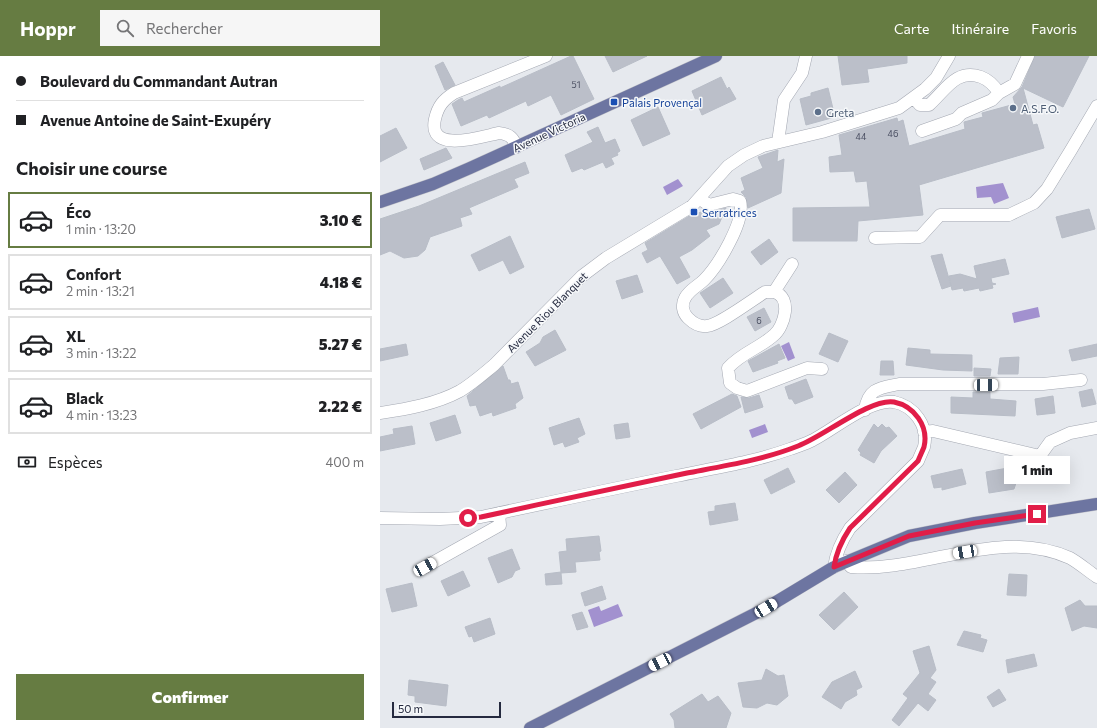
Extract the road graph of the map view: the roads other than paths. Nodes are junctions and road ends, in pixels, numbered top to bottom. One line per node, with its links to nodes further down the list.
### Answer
1 (546, 56): 11 (street)
2 (716, 56): 11 (main road, Avenue Victoria)
3 (806, 56): 10 (street)
4 (949, 56): 7 (street, Avenue Riou Blanquet)
5 (1028, 56): 6 (street)
6 (999, 93): 7 (street); 9 (street)
7 (914, 98): 10 (street, Avenue Riou Blanquet)
8 (1097, 106): 14 (street)
9 (922, 131)
10 (778, 142): 12 (street, Avenue Riou Blanquet)
11 (517, 147): 13 (main road, Avenue Victoria)
12 (700, 199): 16 (street); 20 (street, Avenue Riou Blanquet)
13 (380, 202)
14 (875, 238)
15 (792, 264): 16 (street)
16 (774, 292): 17 (street)
17 (822, 369)
18 (1081, 380): 19 (street)
19 (865, 410): 22 (street); 24 (street)
20 (380, 413)
21 (1097, 428): 22 (street)
22 (924, 432): 28 (street)
23 (1097, 504): 26 (main road)
24 (499, 513): 25 (street); 27 (street)
25 (380, 518)
26 (846, 561): 28 (main road); 29 (street)
27 (425, 567)
28 (834, 567): 30 (main road)
29 (1097, 577)
30 (530, 728)

